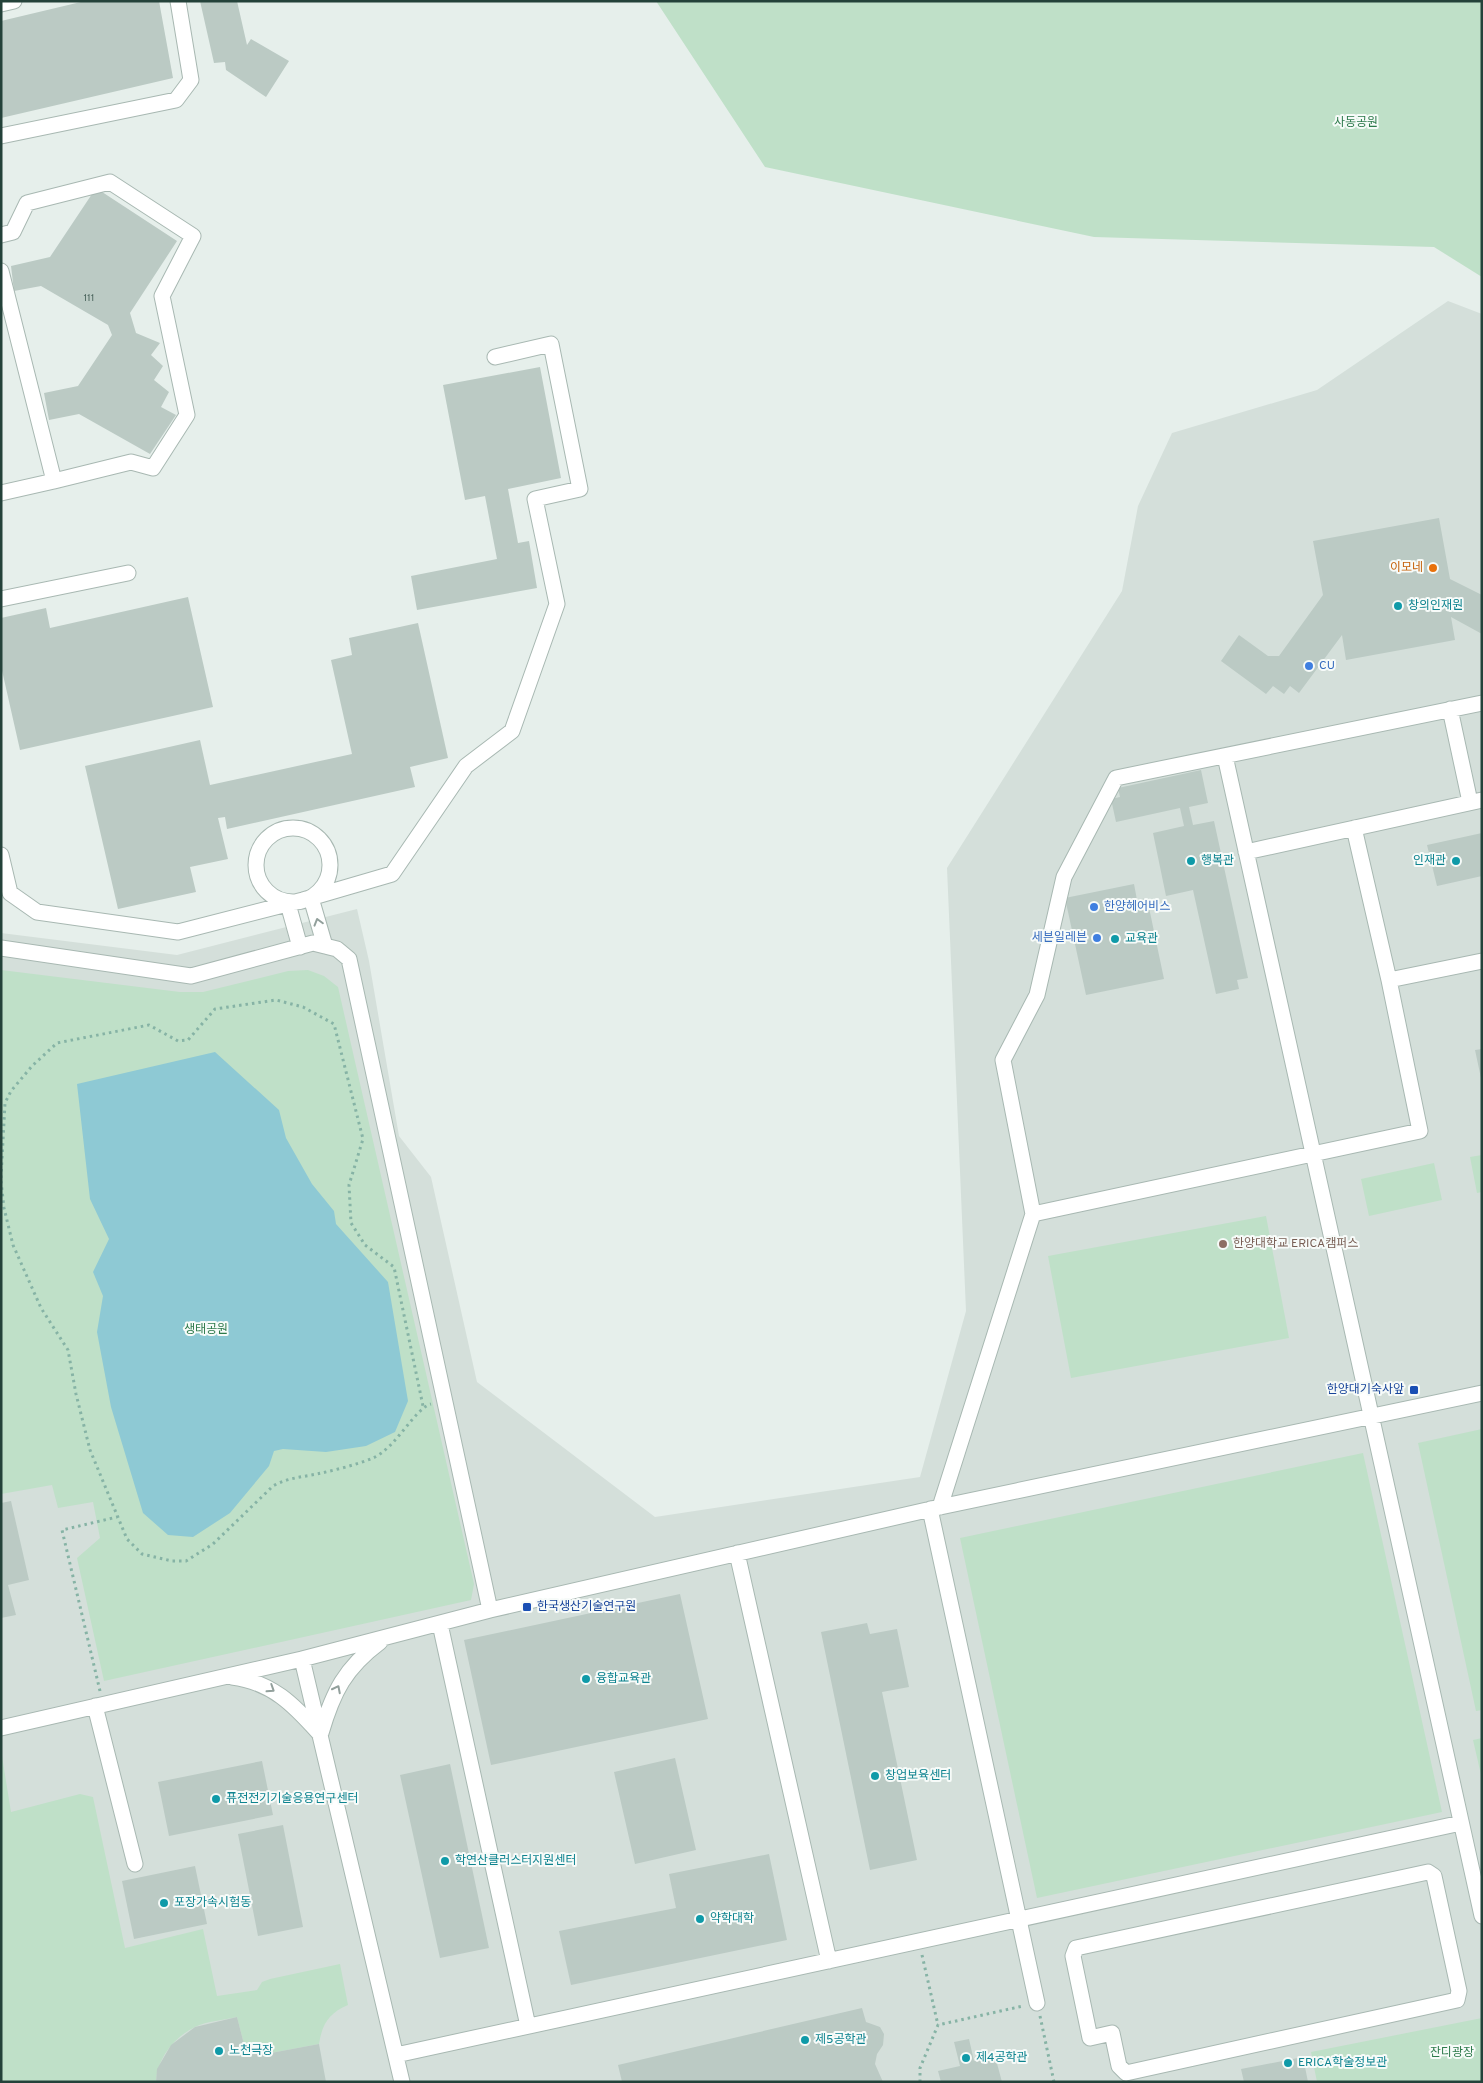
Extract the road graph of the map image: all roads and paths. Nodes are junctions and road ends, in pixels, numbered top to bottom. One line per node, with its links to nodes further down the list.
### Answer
1 (14, 1): 3 (lane)
2 (178, 1): 4 (lane)
3 (1, 4)
4 (1, 136)
5 (1, 235): 8 (lane)
6 (1, 271): 8 (lane)
7 (495, 357): 19 (lane)
8 (54, 481): 9 (lane)
9 (1, 494)
10 (128, 573): 11 (lane)
11 (1, 599)
12 (1482, 703): 13 (lane)
13 (1450, 709): 14 (lane); 15 (lane)
14 (1225, 756): 17 (lane); 28 (lane)
15 (1476, 801): 16 (lane)
16 (1354, 828): 17 (lane); 25 (lane)
17 (1246, 852): 26 (lane)
18 (1, 855): 20 (lane)
19 (307, 899): 19 (lane); 20 (lane); 21 (lane, one-way to 19)
20 (288, 904): 22 (lane)
21 (324, 946): 22 (lane); 34 (lane)
22 (300, 947): 23 (lane)
23 (1, 948)
24 (1482, 961): 25 (lane)
25 (1389, 980): 26 (lane)
26 (1314, 1153): 28 (lane); 30 (lane)
27 (1, 1179): 32 (path); 32 (path)
28 (1033, 1214): 31 (lane)
29 (1482, 1392): 30 (lane)
30 (1372, 1416): 31 (lane); 42 (lane)
31 (935, 1508): 33 (lane); 46 (lane)
32 (117, 1517): 39 (path)
33 (737, 1553): 34 (lane); 48 (lane)
34 (490, 1610): 35 (lane)
35 (440, 1624): 36 (lane); 51 (lane)
36 (387, 1638): 37 (lane); 41 (lane, one-way to 36)
37 (302, 1659): 38 (lane); 41 (lane)
38 (225, 1677): 39 (lane); 41 (lane, one-way to 41)
39 (99, 1705): 40 (lane); 43 (lane)
40 (1, 1728)
41 (320, 1735): 52 (lane)
42 (1461, 1823): 45 (lane); 46 (lane)
43 (135, 1864)
44 (1428, 1872): 44 (lane)
45 (1482, 1916)
46 (1019, 1920): 47 (lane); 49 (lane)
47 (919, 1941): 48 (lane); 50 (path)
48 (829, 1961): 51 (lane)
49 (1037, 2002): 50 (path); 55 (path)
50 (938, 2025): 54 (path)
51 (528, 2026): 52 (lane)
52 (396, 2055): 53 (lane)
53 (402, 2082)
54 (920, 2082)
55 (1054, 2082)

